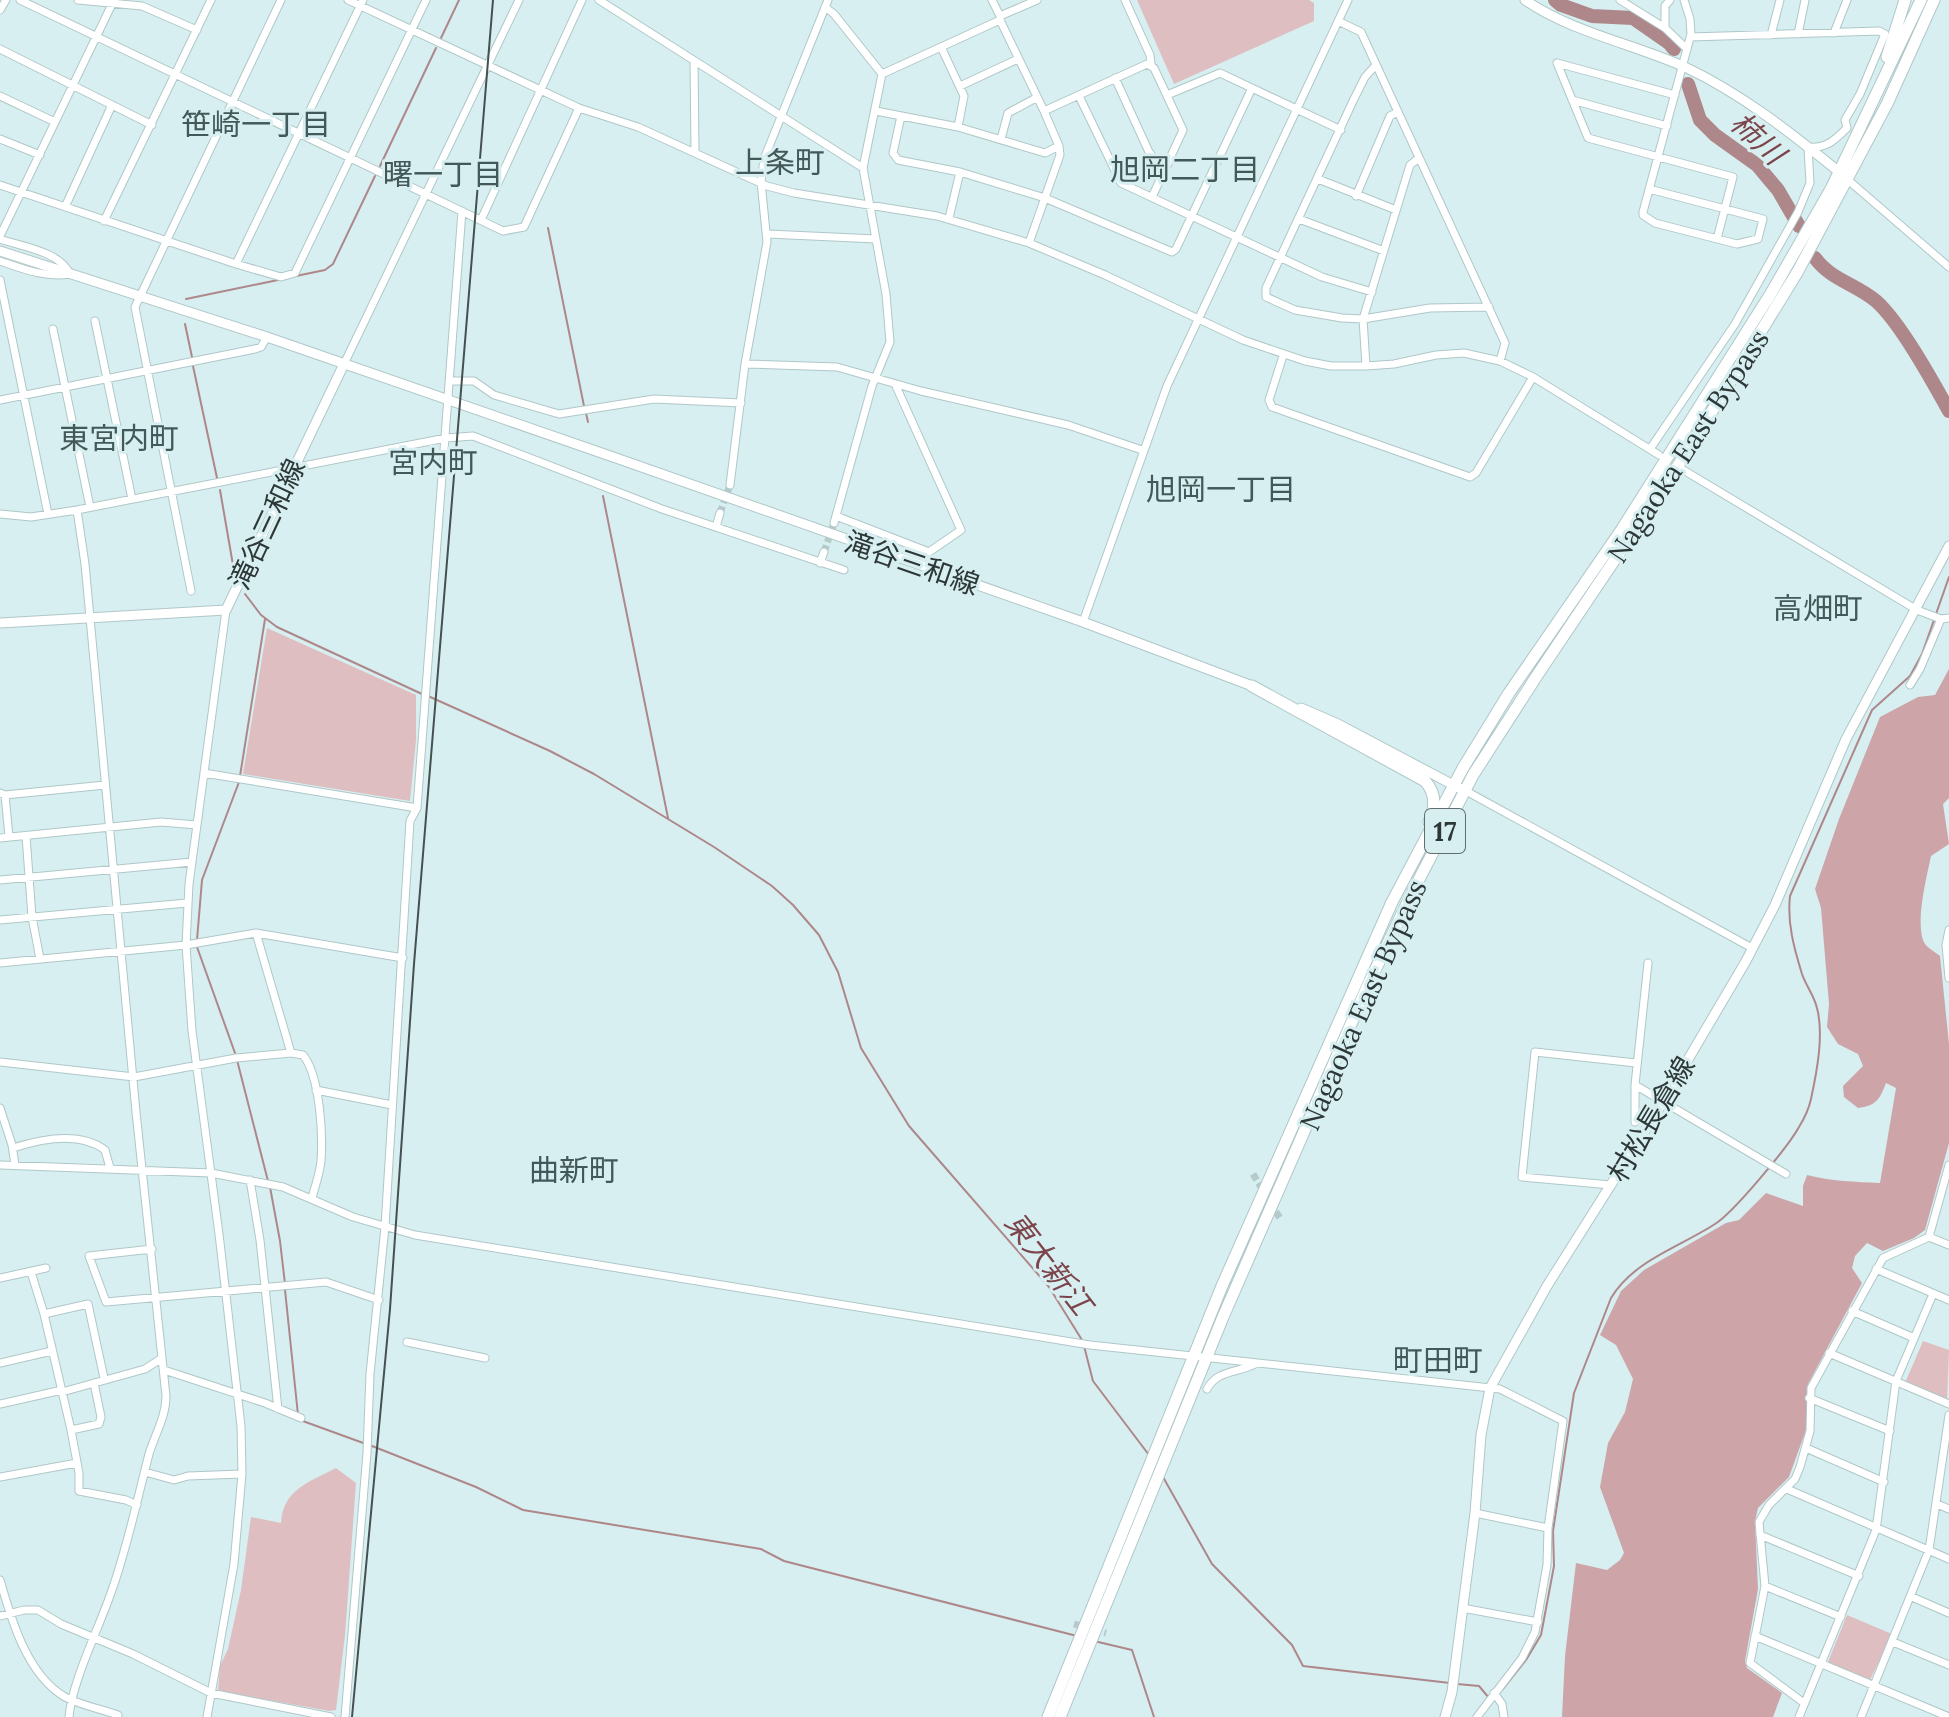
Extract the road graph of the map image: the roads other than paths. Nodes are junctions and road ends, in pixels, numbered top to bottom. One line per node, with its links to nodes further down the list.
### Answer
1 (6, 0): 28 (street)
2 (20, 0): 36 (street)
3 (78, 0): 24 (street)
4 (211, 0): 33 (street)
5 (281, 0): 61 (street)
6 (348, 0): 26 (street)
7 (426, 0): 32 (street)
8 (519, 0): 45 (street)
9 (582, 0): 54 (street)
10 (599, 0): 43 (street)
11 (992, 0): 29 (street)
12 (1037, 0): 29 (street)
13 (1125, 0): 44 (street)
14 (1348, 0): 30 (street)
15 (1525, 0): 47 (main road)
16 (1620, 0): 31 (street)
17 (1670, 0): 31 (street)
18 (1684, 0): 38 (street)
19 (1805, 0): 35 (street)
20 (1847, 0): 34 (street)
21 (1905, 0): 60 (highway)
22 (1921, 0): 60 (highway, Nagaoka East Bypass / 17)
23 (1934, 0): 91 (highway, Nagaoka East Bypass / 17)
24 (114, 1): 33 (street); 36 (street)
25 (1778, 1): 37 (street)
26 (362, 3): 32 (street); 77 (street)
27 (827, 4): 49 (street); 69 (street)
28 (0, 10)
29 (1000, 18): 39 (street); 42 (street)
30 (1338, 21): 46 (street); 65 (street)
31 (1665, 28): 41 (street)
32 (411, 29): 45 (street); 86 (street)
33 (197, 30): 48 (street)
34 (1834, 33): 35 (street); 75 (street)
35 (1798, 34): 37 (street)
36 (97, 35): 48 (street); 51 (street)
37 (1771, 35): 38 (street)
38 (1690, 37): 41 (street)
39 (941, 47): 49 (street); 52 (street)
40 (0, 49): 51 (street)
41 (1687, 49): 47 (street)
42 (1018, 59): 52 (street); 59 (street)
43 (694, 61): 69 (street); 83 (street)
44 (1151, 64): 50 (street); 55 (street)
45 (487, 66): 54 (street); 97 (street)
46 (1375, 66): 68 (street); 76 (street)
47 (1684, 67): 56 (street); 82 (main road)
48 (175, 74): 61 (street); 72 (street)
49 (882, 74): 66 (street)
50 (1115, 78): 58 (street); 88 (street)
51 (73, 85): 63 (street); 71 (street)
52 (960, 86): 74 (street)
53 (1252, 88): 55 (street); 65 (street); 106 (street)
54 (539, 90): 64 (street); 109 (street)
55 (1167, 95): 88 (street)
56 (1675, 95): 62 (street); 73 (street)
57 (0, 96): 71 (street)
58 (1079, 96): 67 (street); 99 (street)
59 (1036, 98): 67 (street); 79 (street)
60 (1873, 99): 80 (highway, Nagaoka East Bypass / 17)
61 (232, 100): 77 (street); 116 (street)
62 (1572, 100): 73 (street); 85 (street)
63 (112, 105): 72 (street); 102 (street)
64 (579, 108): 83 (street); 109 (street)
65 (1296, 109): 76 (street); 112 (street)
66 (876, 111): 70 (street); 89 (street)
67 (1044, 111): 81 (street)
68 (1398, 112): 87 (street); 98 (street)
69 (780, 116): 89 (street); 93 (street)
70 (901, 116): 74 (street); 90 (street)
71 (55, 122): 84 (street)
72 (152, 125): 110 (street)
73 (1667, 126): 85 (street)
74 (958, 127): 79 (street)
75 (1847, 128): 80 (street); 82 (street)
76 (1341, 130): 92 (street)
77 (299, 132): 86 (street); 122 (street)
78 (0, 139): 84 (street)
79 (1001, 139): 81 (street)
80 (1854, 141): 91 (highway, Nagaoka East Bypass / 17)
81 (1059, 146): 100 (street)
82 (1808, 147): 91 (main road); 152 (street)
83 (695, 152): 93 (street)
84 (40, 155): 96 (street)
85 (1658, 157): 95 (street); 103 (street)
86 (349, 158): 97 (street); 122 (street)
87 (1419, 158): 104 (street); 129 (street)
88 (1168, 164): 99 (street)
89 (863, 168): 101 (street)
90 (960, 172): 100 (street); 107 (street)
91 (1843, 176): 123 (street); 181 (highway, Nagaoka East Bypass / 17)
92 (1318, 179): 98 (street); 108 (street)
93 (761, 182): 101 (street); 111 (street)
94 (0, 185): 96 (street)
95 (1649, 189): 103 (street); 115 (street)
96 (22, 192): 102 (street); 113 (street)
97 (425, 195): 105 (street); 137 (street)
98 (1356, 196): 104 (street)
99 (1152, 197): 106 (street)
100 (1045, 198): 106 (street); 117 (street)
101 (870, 203): 107 (street); 114 (street)
102 (65, 207): 110 (street)
103 (1725, 209): 115 (street); 115 (street)
104 (1396, 210): 119 (street)
105 (462, 211): 109 (street); 144 (street)
106 (1192, 215): 112 (street)
107 (949, 218): 117 (street)
108 (1299, 219): 119 (street); 120 (street)
109 (481, 220)
110 (104, 221): 116 (street)
111 (768, 234): 114 (street); 138 (street)
112 (1236, 236): 120 (street); 130 (street)
113 (0, 238): 125 (street)
114 (876, 239): 141 (street)
115 (1717, 239)
116 (166, 240): 122 (street); 128 (street)
117 (1029, 243): 130 (street)
118 (0, 251): 125 (main road, 滝谷三和線)
119 (1384, 251): 127 (street)
120 (1281, 257): 127 (street); 131 (street)
121 (3, 262): 124 (street); 125 (street)
122 (236, 264)
123 (1949, 267)
124 (0, 273)
125 (70, 274): 128 (main road, 滝谷三和線)
126 (0, 280): 147 (street)
127 (1372, 292): 131 (street)
128 (138, 298): 134 (main road, 滝谷三和線); 140 (street)
129 (1489, 307): 131 (street); 136 (street)
130 (1198, 318): 135 (street); 153 (street)
131 (1363, 319): 139 (street)
132 (95, 321): 143 (street)
133 (53, 329): 146 (street)
134 (267, 337): 137 (main road, 滝谷三和線); 140 (street)
135 (1283, 356): 139 (street); 142 (street)
136 (1500, 361): 139 (street); 142 (street)
137 (344, 364): 149 (main road, 滝谷三和線); 155 (main road, 滝谷三和線)
138 (745, 364): 141 (street); 150 (street)
139 (1366, 366)
140 (149, 369): 143 (street); 158 (street)
141 (875, 377): 145 (street); 145 (street)
142 (1533, 377): 152 (street)
143 (106, 378): 146 (street); 159 (street)
144 (450, 381): 149 (street); 150 (street)
145 (895, 384): 153 (street)
146 (65, 387): 147 (street); 160 (street)
147 (24, 396): 148 (street); 164 (street)
148 (0, 400)
149 (448, 401): 151 (street); 175 (main road, 滝谷三和線)
150 (741, 403): 157 (street)
151 (446, 438): 155 (street); 165 (street); 183 (street)
152 (1650, 449): 154 (street)
153 (1142, 450): 175 (street)
154 (1659, 455)
155 (293, 467): 158 (street); 171 (main road, 滝谷三和線)
156 (1680, 468): 172 (street)
157 (730, 485)
158 (171, 492): 159 (street); 170 (street)
159 (132, 499): 160 (street)
160 (90, 507): 161 (street)
161 (77, 510): 164 (street); 173 (street)
162 (720, 513): 165 (street)
163 (0, 514): 164 (street)
164 (48, 514)
165 (716, 527): 168 (street)
166 (1949, 546): 172 (main road, 村松長倉線)
167 (824, 552): 168 (street)
168 (820, 563): 169 (street)
169 (844, 570)
170 (191, 591)
171 (226, 610): 173 (main road, 滝谷三和線); 179 (street)
172 (1917, 610): 174 (street); 201 (main road, 村松長倉線)
173 (90, 618): 176 (main road, 滝谷三和線); 180 (street)
174 (1945, 619): 177 (street)
175 (1083, 622): 178 (main road, 滝谷三和線)
176 (0, 623)
177 (1910, 685)
178 (1252, 686): 181 (main road, 滝谷三和線); 192 (highway)
179 (204, 773): 183 (street); 184 (street)
180 (105, 785): 182 (street); 185 (street)
181 (1461, 788): 192 (highway, Nagaoka East Bypass / 17); 201 (street); 250 (highway, Nagaoka East Bypass / 17)
182 (2, 794): 187 (street)
183 (417, 808): 203 (street)
184 (197, 825): 185 (street); 188 (street)
185 (110, 829): 186 (street); 189 (street)
186 (26, 836): 187 (street); 190 (street)
187 (4, 838)
188 (192, 862): 189 (street); 193 (street)
189 (115, 869): 190 (street); 194 (street)
190 (29, 877): 191 (street); 195 (street)
191 (0, 880)
192 (1392, 902): 250 (highway, Nagaoka East Bypass / 17)
193 (187, 903): 194 (street); 199 (street)
194 (118, 911): 195 (street); 202 (street)
195 (32, 917): 196 (street); 204 (street)
196 (0, 920)
197 (1949, 930): 200 (street)
198 (256, 933): 199 (street); 203 (street); 208 (street)
199 (186, 945): 202 (street); 211 (street)
200 (1947, 946): 207 (street)
201 (1752, 948): 215 (main road, 村松長倉線)
202 (121, 952): 204 (street); 212 (street)
203 (403, 958): 216 (street)
204 (40, 959): 205 (street)
205 (0, 963)
206 (1648, 963): 210 (street)
207 (1949, 978)
208 (291, 1053): 211 (street); 214 (street)
209 (0, 1062): 212 (street)
210 (1636, 1063): 213 (street); 228 (street)
211 (196, 1066): 212 (street); 225 (street)
212 (134, 1077): 224 (street)
213 (1635, 1085): 215 (street); 218 (street)
214 (316, 1090): 216 (street); 229 (street)
215 (1663, 1102): 226 (street); 228 (main road, 村松長倉線)
216 (392, 1105): 230 (street)
217 (0, 1108): 219 (street)
218 (1635, 1122)
219 (13, 1148): 221 (street); 223 (street)
220 (0, 1165): 221 (street)
221 (15, 1165): 223 (street)
222 (1949, 1165): 231 (street)
223 (110, 1168): 224 (street)
224 (142, 1170): 225 (street); 233 (street)
225 (211, 1173): 227 (street); 239 (street)
226 (1786, 1174)
227 (250, 1180): 229 (street); 238 (street)
228 (1611, 1185): 259 (main road, 村松長倉線)
229 (312, 1198): 230 (street)
230 (385, 1227): 242 (street); 250 (street)
231 (1929, 1237): 232 (street); 235 (street)
232 (1949, 1245)
233 (152, 1249): 241 (street); 241 (street)
234 (46, 1268): 236 (street)
235 (1876, 1269): 240 (street); 244 (street)
236 (31, 1272): 237 (street); 245 (street)
237 (0, 1278)
238 (266, 1287): 239 (street); 242 (street); 266 (street)
239 (225, 1291): 241 (street); 262 (street)
240 (1933, 1294): 243 (street); 246 (street)
241 (156, 1297): 251 (street)
242 (379, 1300): 312 (street)
243 (1949, 1300)
244 (1852, 1311): 246 (street); 249 (street)
245 (44, 1314): 248 (street); 256 (street)
246 (1914, 1338): 257 (street)
247 (407, 1342): 252 (street)
248 (52, 1351): 253 (street); 261 (street)
249 (1829, 1353): 257 (street); 263 (street)
250 (1200, 1357): 254 (street); 313 (highway, Nagaoka East Bypass / 17); 314 (highway, Nagaoka East Bypass / 17)
251 (162, 1358): 255 (street); 256 (street)
252 (485, 1358)
253 (0, 1363)
254 (1257, 1363): 259 (street); 260 (street)
255 (164, 1370): 262 (street); 274 (street)
256 (104, 1378): 258 (street)
257 (1896, 1381): 265 (street); 270 (street)
258 (94, 1383): 261 (street); 269 (street)
259 (1490, 1388): 282 (main road, 村松長倉線); 283 (street)
260 (1207, 1389)
261 (62, 1391): 264 (street); 269 (street)
262 (237, 1395): 266 (street); 275 (street)
263 (1809, 1398): 270 (street); 271 (street)
264 (0, 1404)
265 (1949, 1404)
266 (278, 1409): 268 (street)
267 (1949, 1415): 272 (street)
268 (301, 1418)
269 (71, 1430): 273 (street)
270 (1890, 1431): 277 (street)
271 (1806, 1448): 277 (street); 278 (street)
272 (1945, 1456): 279 (street)
273 (77, 1463): 276 (street); 280 (street)
274 (145, 1472): 275 (street); 280 (street)
275 (242, 1474): 304 (street)
276 (0, 1477)
277 (1884, 1482): 284 (street)
278 (1787, 1489): 284 (street); 285 (street)
279 (1937, 1504): 281 (street); 286 (street)
280 (137, 1505): 299 (street)
281 (1949, 1509)
282 (1475, 1513): 283 (street); 292 (main road, 村松長倉線)
283 (1548, 1528): 297 (street)
284 (1876, 1530): 286 (street); 288 (street)
285 (1760, 1535): 288 (street); 290 (street)
286 (1929, 1550): 287 (street); 291 (street)
287 (1949, 1559)
288 (1859, 1576): 296 (street)
289 (0, 1580): 294 (street)
290 (1765, 1586): 296 (street); 298 (street)
291 (1912, 1597): 293 (street); 300 (street)
292 (1462, 1608): 297 (street); 315 (main road, 村松長倉線)
293 (1949, 1613)
294 (10, 1615): 295 (street); 299 (street); 306 (street)
295 (0, 1616)
296 (1841, 1617): 301 (street)
297 (1538, 1622): 305 (street)
298 (1755, 1636): 301 (street); 307 (street)
299 (95, 1638): 304 (street); 306 (street)
300 (1893, 1642): 302 (street); 303 (street)
301 (1821, 1663): 303 (street); 307 (street)
302 (1949, 1665)
303 (1874, 1686): 319 (street); 320 (street)
304 (211, 1693): 310 (street); 311 (street)
305 (1494, 1693): 316 (street); 317 (street)
306 (71, 1700): 308 (street); 309 (street)
307 (1804, 1703): 318 (street)
308 (120, 1714)
309 (69, 1717)
310 (207, 1717)
311 (331, 1717)
312 (345, 1717)
313 (1048, 1717)
314 (1060, 1717)
315 (1445, 1717)
316 (1477, 1717)
317 (1504, 1717)
318 (1799, 1717)
319 (1861, 1717)
320 (1949, 1717)

